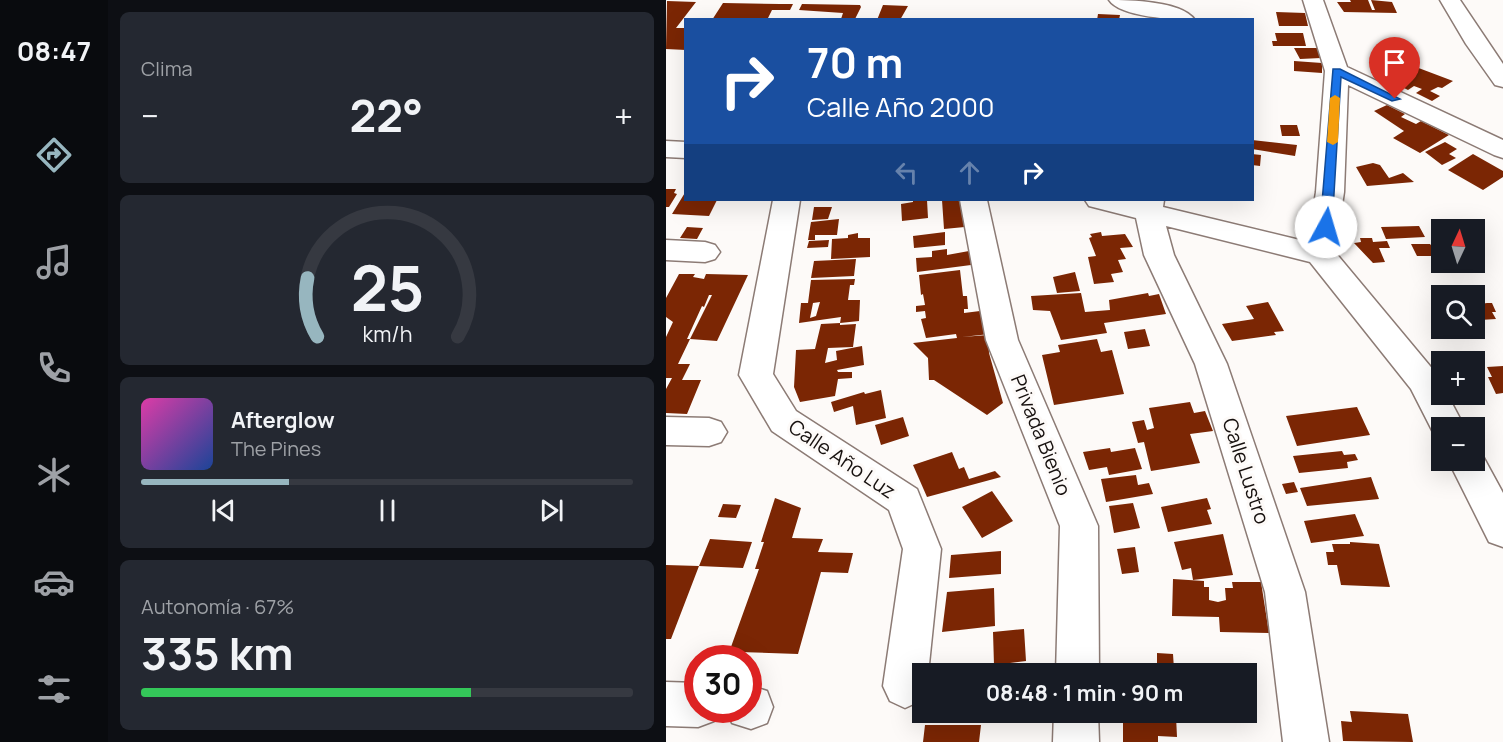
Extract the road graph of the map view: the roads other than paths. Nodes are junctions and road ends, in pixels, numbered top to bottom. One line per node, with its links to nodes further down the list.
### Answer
1 (1119, 0): 4 (street)
2 (1313, 0): 5 (street)
3 (1450, 0): 6 (street)
4 (1180, 18)
5 (1337, 71): 9 (street); 16 (street)
6 (1503, 80)
7 (666, 149): 8 (street)
8 (684, 150)
9 (1503, 150)
10 (786, 201): 23 (street, Calle Año Luz)
11 (973, 201): 22 (street, Privada Bienio)
12 (1109, 201): 13 (street)
13 (1149, 205): 16 (street); 28 (street, Calle Lustro)
14 (666, 250): 15 (street)
15 (705, 252)
16 (1320, 254): 17 (street)
17 (1442, 417)
18 (666, 431): 19 (street)
19 (709, 432)
20 (1472, 471): 21 (street)
21 (1503, 530)
22 (1077, 663)
23 (905, 686)
24 (666, 704): 25 (street)
25 (684, 705)
26 (1076, 723): 27 (street)
27 (1076, 742)
28 (1306, 742)

